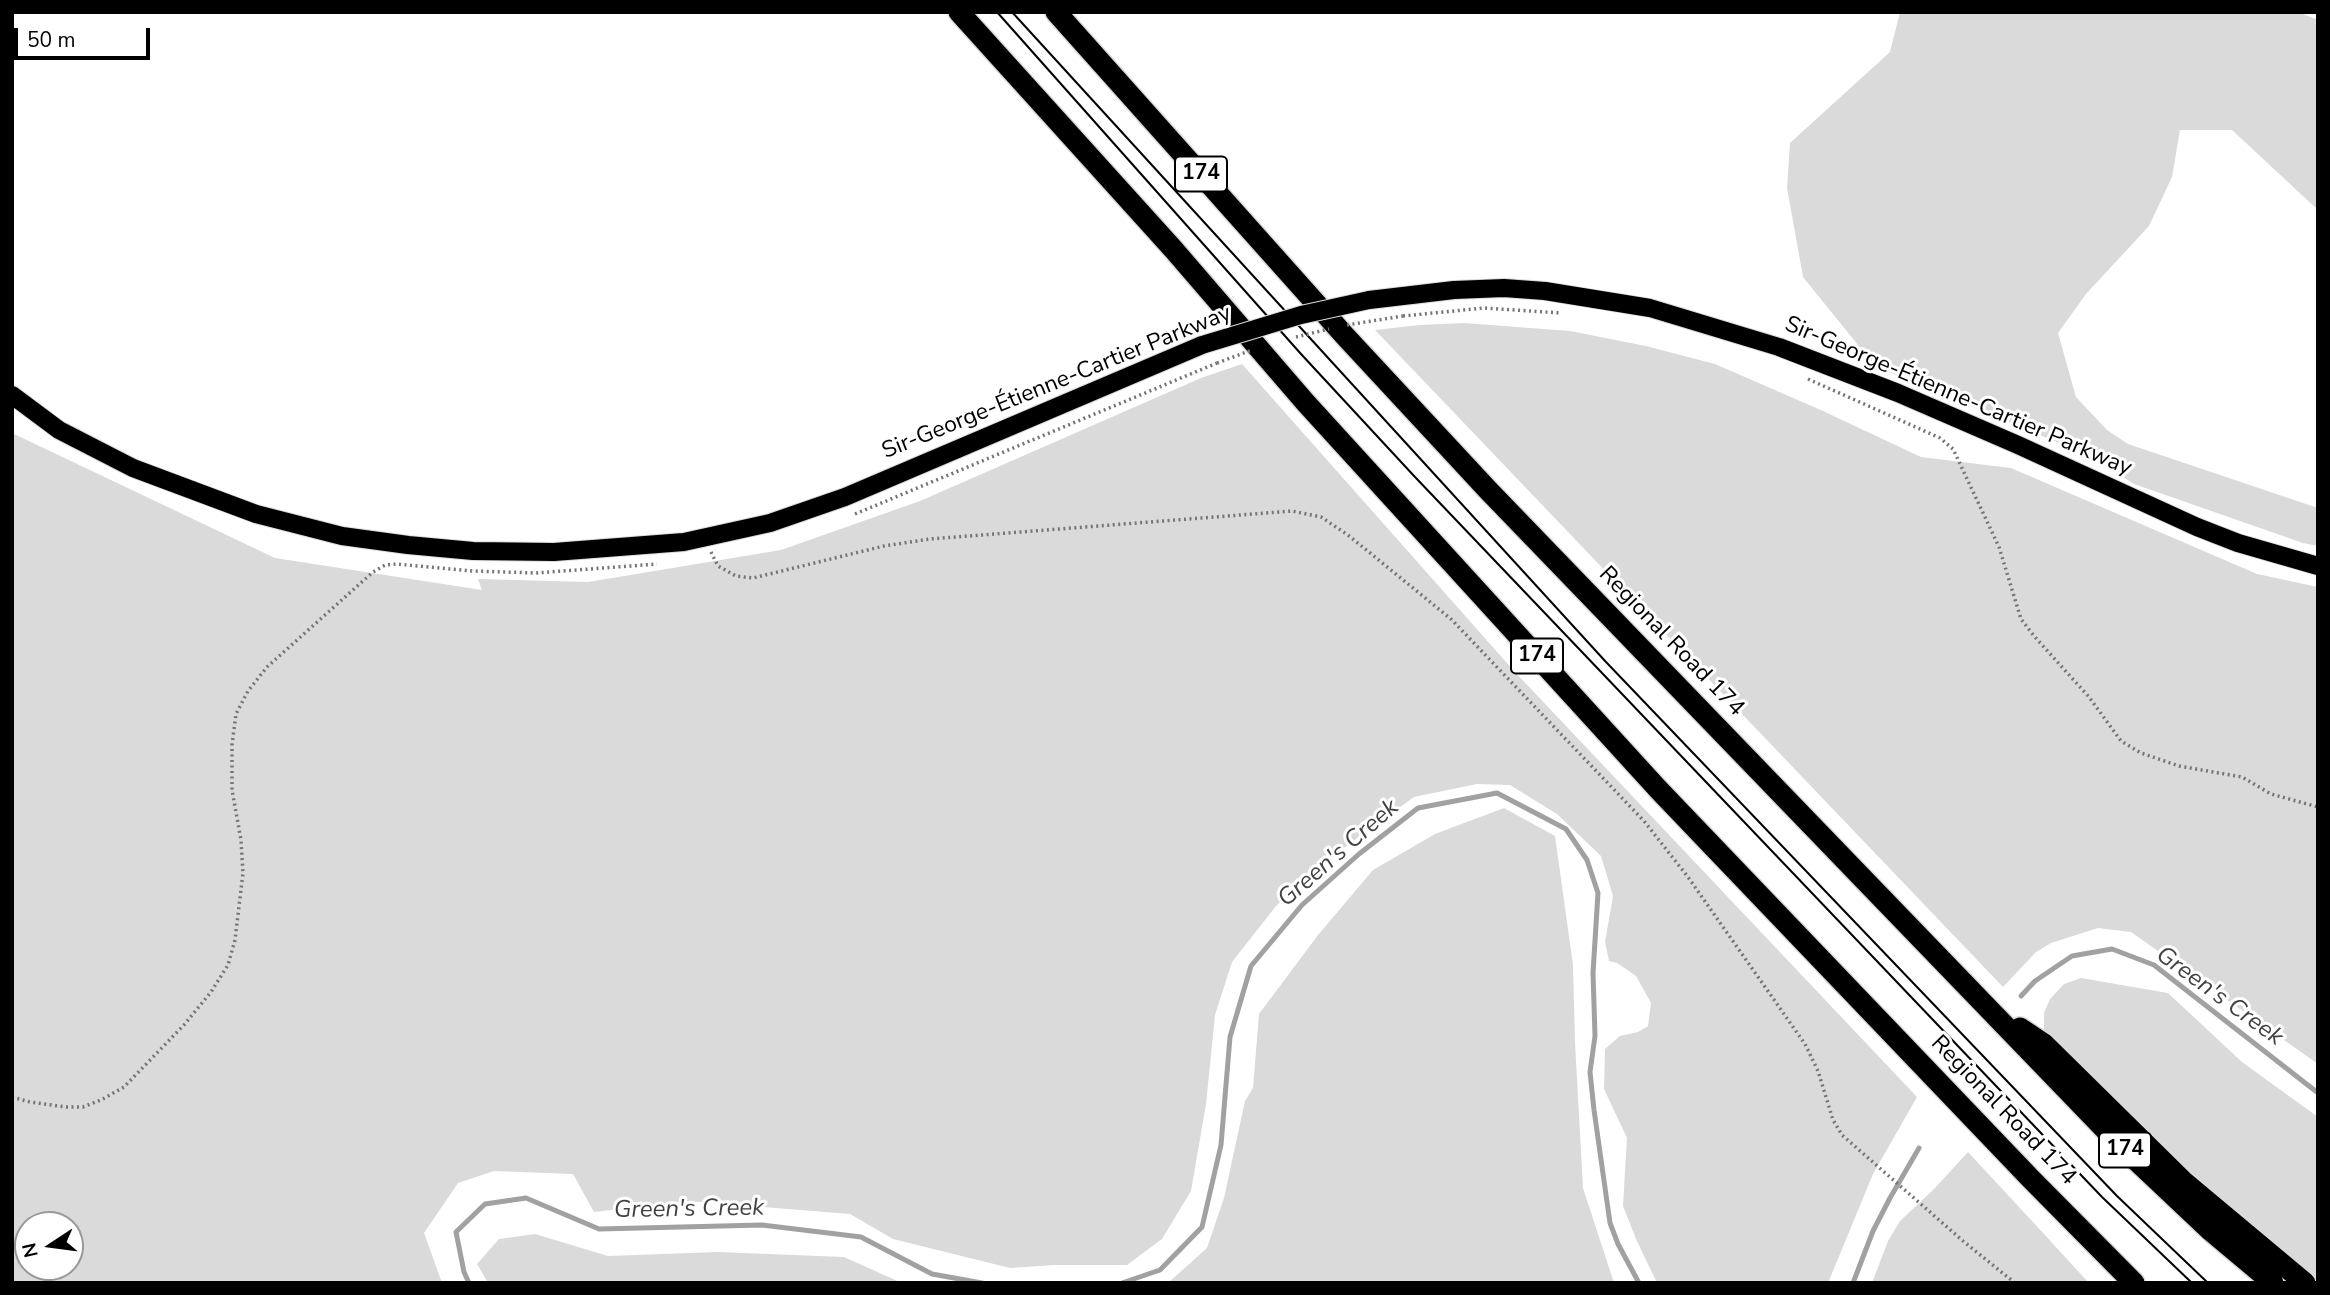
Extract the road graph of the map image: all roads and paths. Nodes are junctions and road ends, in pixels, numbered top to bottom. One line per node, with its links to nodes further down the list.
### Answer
1 (959, 12): 18 (highway, Regional Road 174 / 174)
2 (1056, 12): 15 (highway, Regional Road 174 / 174)
3 (1572, 314): 4 (path, bridge)
4 (1345, 325)
5 (1332, 328): 6 (path, bridge)
6 (1295, 337)
7 (1254, 350): 8 (path, bridge)
8 (1217, 363)
9 (1799, 375): 14 (path)
10 (12, 395): 12 (main road, Sir-George-Étienne-Cartier Parkway, bridge)
11 (712, 555): 17 (path)
12 (2318, 566)
13 (344, 596): 16 (path)
14 (2318, 807)
15 (1987, 1006): 19 (highway, Regional Road 174 / 174); 20 (highway)
16 (12, 1097)
17 (2015, 1283)
18 (2134, 1283)
19 (2273, 1283)
20 (2305, 1283)

